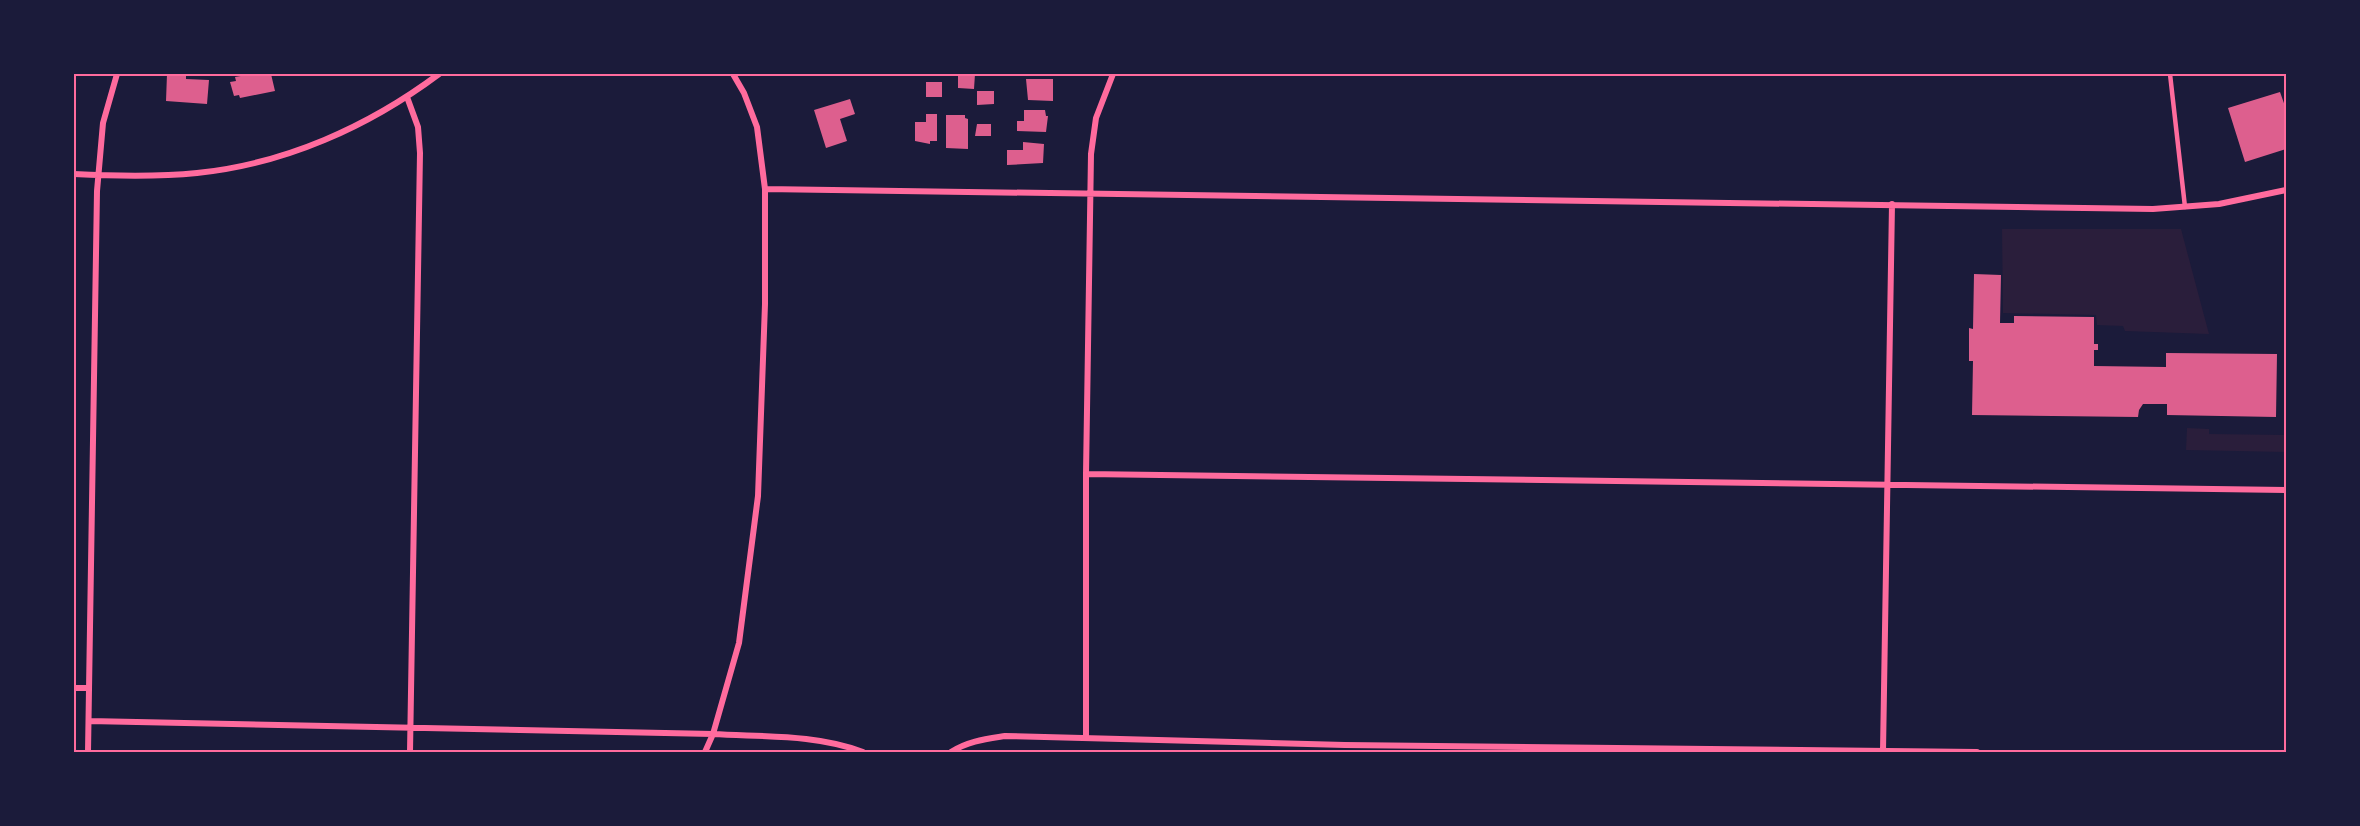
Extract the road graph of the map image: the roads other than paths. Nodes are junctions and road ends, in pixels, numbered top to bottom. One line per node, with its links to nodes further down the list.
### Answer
1 (117, 74): 8 (street)
2 (439, 74): 6 (street)
3 (733, 74): 9 (street)
4 (1113, 74): 11 (street)
5 (2169, 74): 13 (lane)
6 (407, 97): 8 (street); 20 (street)
7 (74, 174): 8 (street)
8 (98, 174): 18 (street)
9 (765, 189): 11 (street); 21 (street)
10 (2286, 190): 13 (street)
11 (1090, 192): 12 (street); 14 (street)
12 (1892, 204): 13 (street); 15 (street)
13 (2185, 207)
14 (1086, 474): 15 (street); 22 (street)
15 (1887, 483): 16 (street); 24 (street)
16 (2286, 490)
17 (74, 688): 18 (street)
18 (89, 688): 19 (street)
19 (89, 721): 20 (street); 25 (street)
20 (410, 729): 21 (street); 26 (street)
21 (713, 734): 27 (street); 28 (street)
22 (1086, 738): 23 (street); 29 (street)
23 (1345, 749): 24 (street)
24 (1887, 752): 30 (street)
25 (88, 753)
26 (410, 753)
27 (705, 753)
28 (863, 753)
29 (951, 753)
30 (1977, 753)

